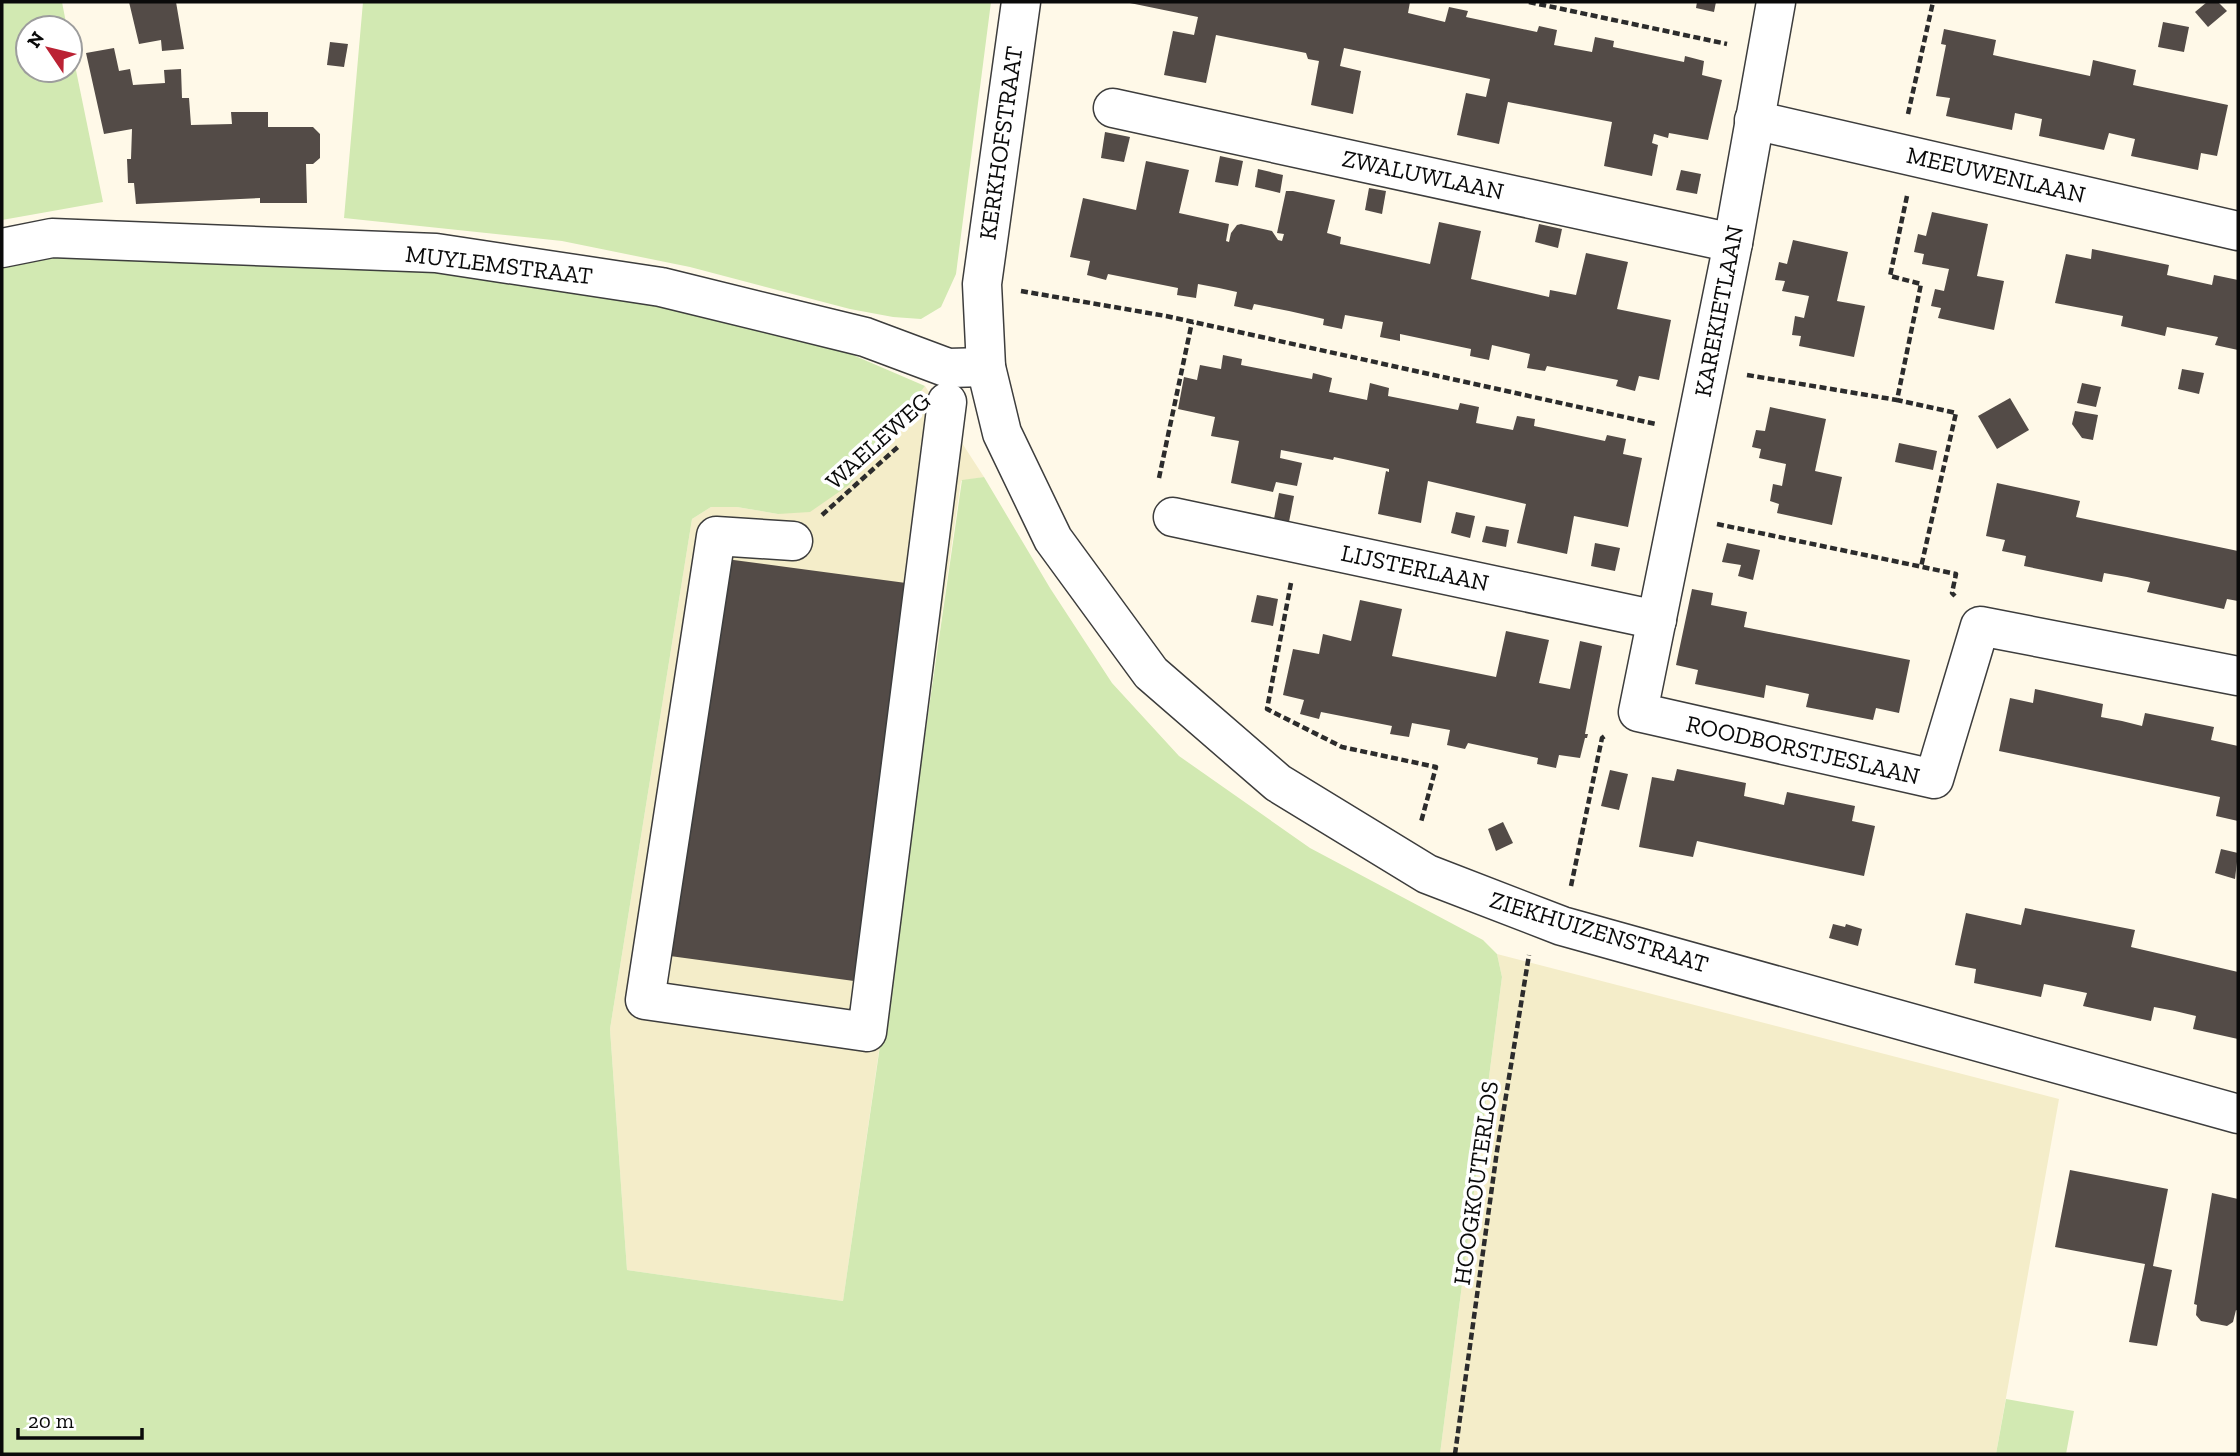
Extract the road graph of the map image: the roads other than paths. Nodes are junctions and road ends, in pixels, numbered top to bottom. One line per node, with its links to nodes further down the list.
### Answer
1 (1021, 2): 8 (street, KERKHOFSTRAAT)
2 (1776, 2): 4 (street, KAREKIETLAAN)
3 (1113, 107): 6 (street, ZWALUWLAAN)
4 (1754, 120): 5 (street, MEEUWENLAAN); 6 (street, KAREKIETLAAN)
5 (2238, 231)
6 (1733, 243): 13 (street, KAREKIETLAAN)
7 (2, 248): 9 (street, MUYLEMSTRAAT)
8 (982, 284): 9 (street, ZIEKHUIZENSTRAAT)
9 (986, 367): 15 (street, ZIEKHUIZENSTRAAT)
10 (947, 402): 12 (street)
11 (1173, 517): 13 (street, LIJSTERLAAN)
12 (793, 541)
13 (1657, 620): 14 (street, ROODBORSTJESLAAN)
14 (2238, 676)
15 (2238, 1114)

